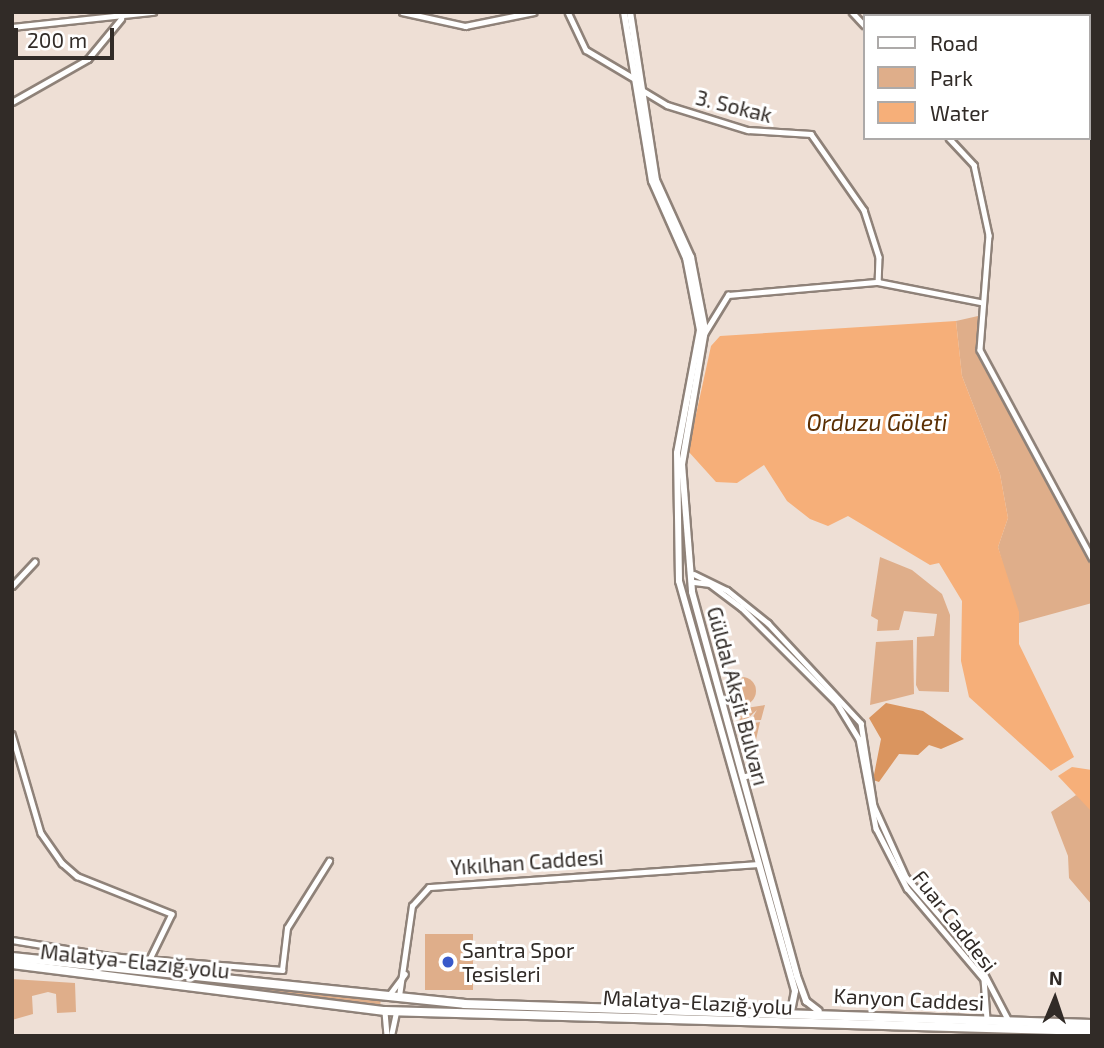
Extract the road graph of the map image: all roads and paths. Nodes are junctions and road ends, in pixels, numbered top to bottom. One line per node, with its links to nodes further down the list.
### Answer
1 (153, 12): 7 (street)
2 (402, 12): 3 (street)
3 (534, 12)
4 (568, 12): 9 (street, 3. Sokak)
5 (624, 12): 9 (main road, Güldal Akşit Bulvarı)
6 (629, 12): 10 (main road, Güldal Akşit Bulvarı)
7 (121, 19): 8 (street); 11 (street)
8 (12, 27)
9 (635, 78): 10 (street, 3. Sokak); 15 (main road, Güldal Akşit Bulvarı)
10 (642, 90): 13 (street, 3. Sokak); 15 (main road, Güldal Akşit Bulvarı)
11 (12, 102)
12 (951, 140): 14 (street)
13 (878, 282): 14 (street); 15 (street)
14 (980, 302): 16 (street)
15 (702, 334): 18 (main road, Güldal Akşit Bulvarı)
16 (1092, 558)
17 (34, 562): 20 (street)
18 (688, 571): 19 (main road, Güldal Akşit Bulvarı); 21 (main road, Güldal Akşit Bulvarı); 22 (street)
19 (693, 583): 21 (street); 23 (street); 26 (main road, Güldal Akşit Bulvarı)
20 (12, 586)
21 (684, 586): 26 (main road, Güldal Akşit Bulvarı)
22 (856, 719): 23 (street); 38 (street)
23 (850, 724): 39 (street, Fuar Caddesi)
24 (12, 734): 32 (street)
25 (757, 773): 26 (street)
26 (742, 782): 27 (main road, Güldal Akşit Bulvarı)
27 (760, 860): 35 (street, Yıkılhan Caddesi); 41 (main road, Güldal Akşit Bulvarı); 44 (main road, Güldal Akşit Bulvarı)
28 (329, 861): 32 (street)
29 (12, 940): 30 (street)
30 (109, 956): 32 (street); 34 (street)
31 (12, 957): 34 (highway, Kanyon Caddesi)
32 (150, 957)
33 (12, 964): 40 (highway, Malatya-Elazığ yolu)
34 (109, 967): 36 (highway, Kanyon Caddesi)
35 (405, 973): 36 (street); 37 (street, Yıkılhan Caddesi)
36 (389, 995): 37 (highway, Kanyon Caddesi); 40 (highway)
37 (400, 996): 43 (highway); 44 (highway, Kanyon Caddesi)
38 (1001, 1000): 39 (street); 47 (street)
39 (990, 1001): 46 (street, Fuar Caddesi)
40 (385, 1011): 43 (highway, Malatya-Elazığ yolu); 52 (street)
41 (819, 1011): 42 (highway, Kanyon Caddesi); 44 (highway, Kanyon Caddesi)
42 (849, 1011): 45 (highway, Kanyon Caddesi); 49 (highway)
43 (397, 1012): 49 (highway, Malatya-Elazığ yolu); 52 (street)
44 (791, 1012)
45 (866, 1012): 46 (highway, Kanyon Caddesi); 50 (highway)
46 (986, 1020): 47 (highway, Kanyon Caddesi)
47 (1010, 1021): 48 (highway, Kanyon Caddesi)
48 (1092, 1024)
49 (850, 1027): 50 (highway, Malatya-Elazığ yolu)
50 (865, 1028): 51 (highway, Malatya-Elazığ yolu)
51 (1092, 1031)
52 (389, 1036)

